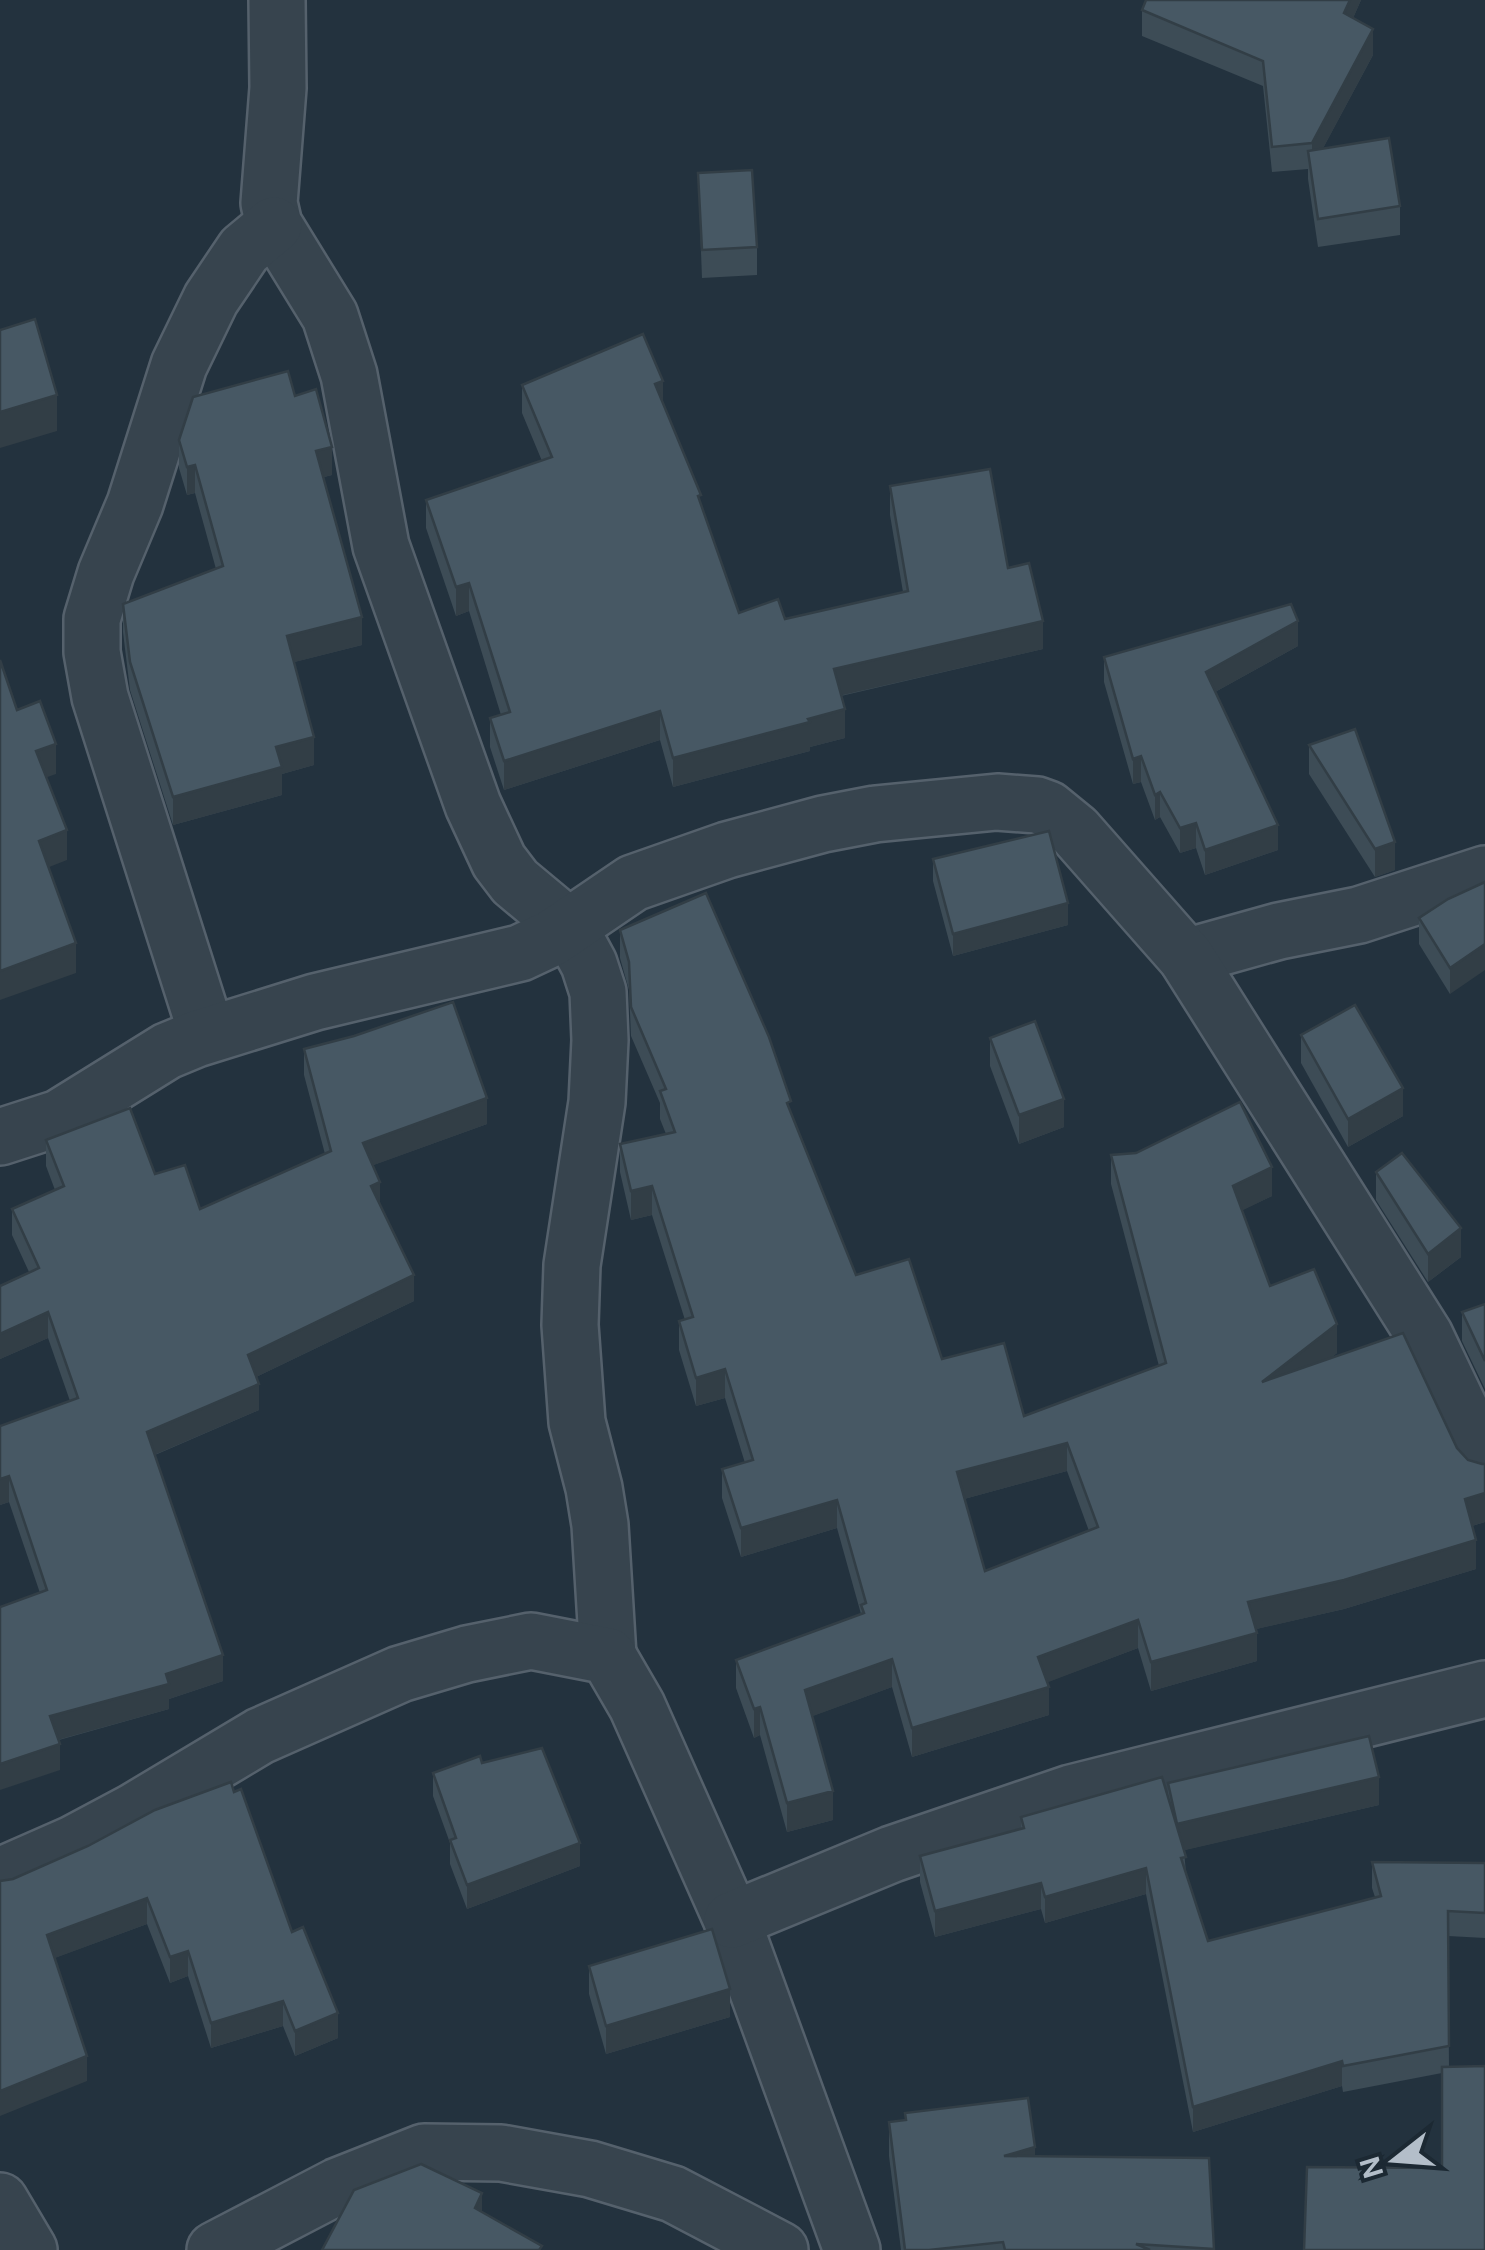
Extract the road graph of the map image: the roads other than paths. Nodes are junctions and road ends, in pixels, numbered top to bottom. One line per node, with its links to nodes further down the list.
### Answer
1 (276, 0): 2 (street)
2 (274, 225): 4 (street); 6 (street)
3 (1485, 874): 5 (street)
4 (570, 927): 5 (street); 6 (street); 9 (street)
5 (1186, 956): 8 (street)
6 (207, 1034): 7 (street)
7 (0, 1137)
8 (1485, 1462)
9 (608, 1656): 11 (street); 12 (street)
10 (1485, 1689): 12 (street)
11 (0, 1876)
12 (732, 1920): 17 (street)
13 (0, 2201): 14 (street)
14 (30, 2250)
15 (215, 2250): 16 (street)
16 (780, 2250)
17 (852, 2250)

